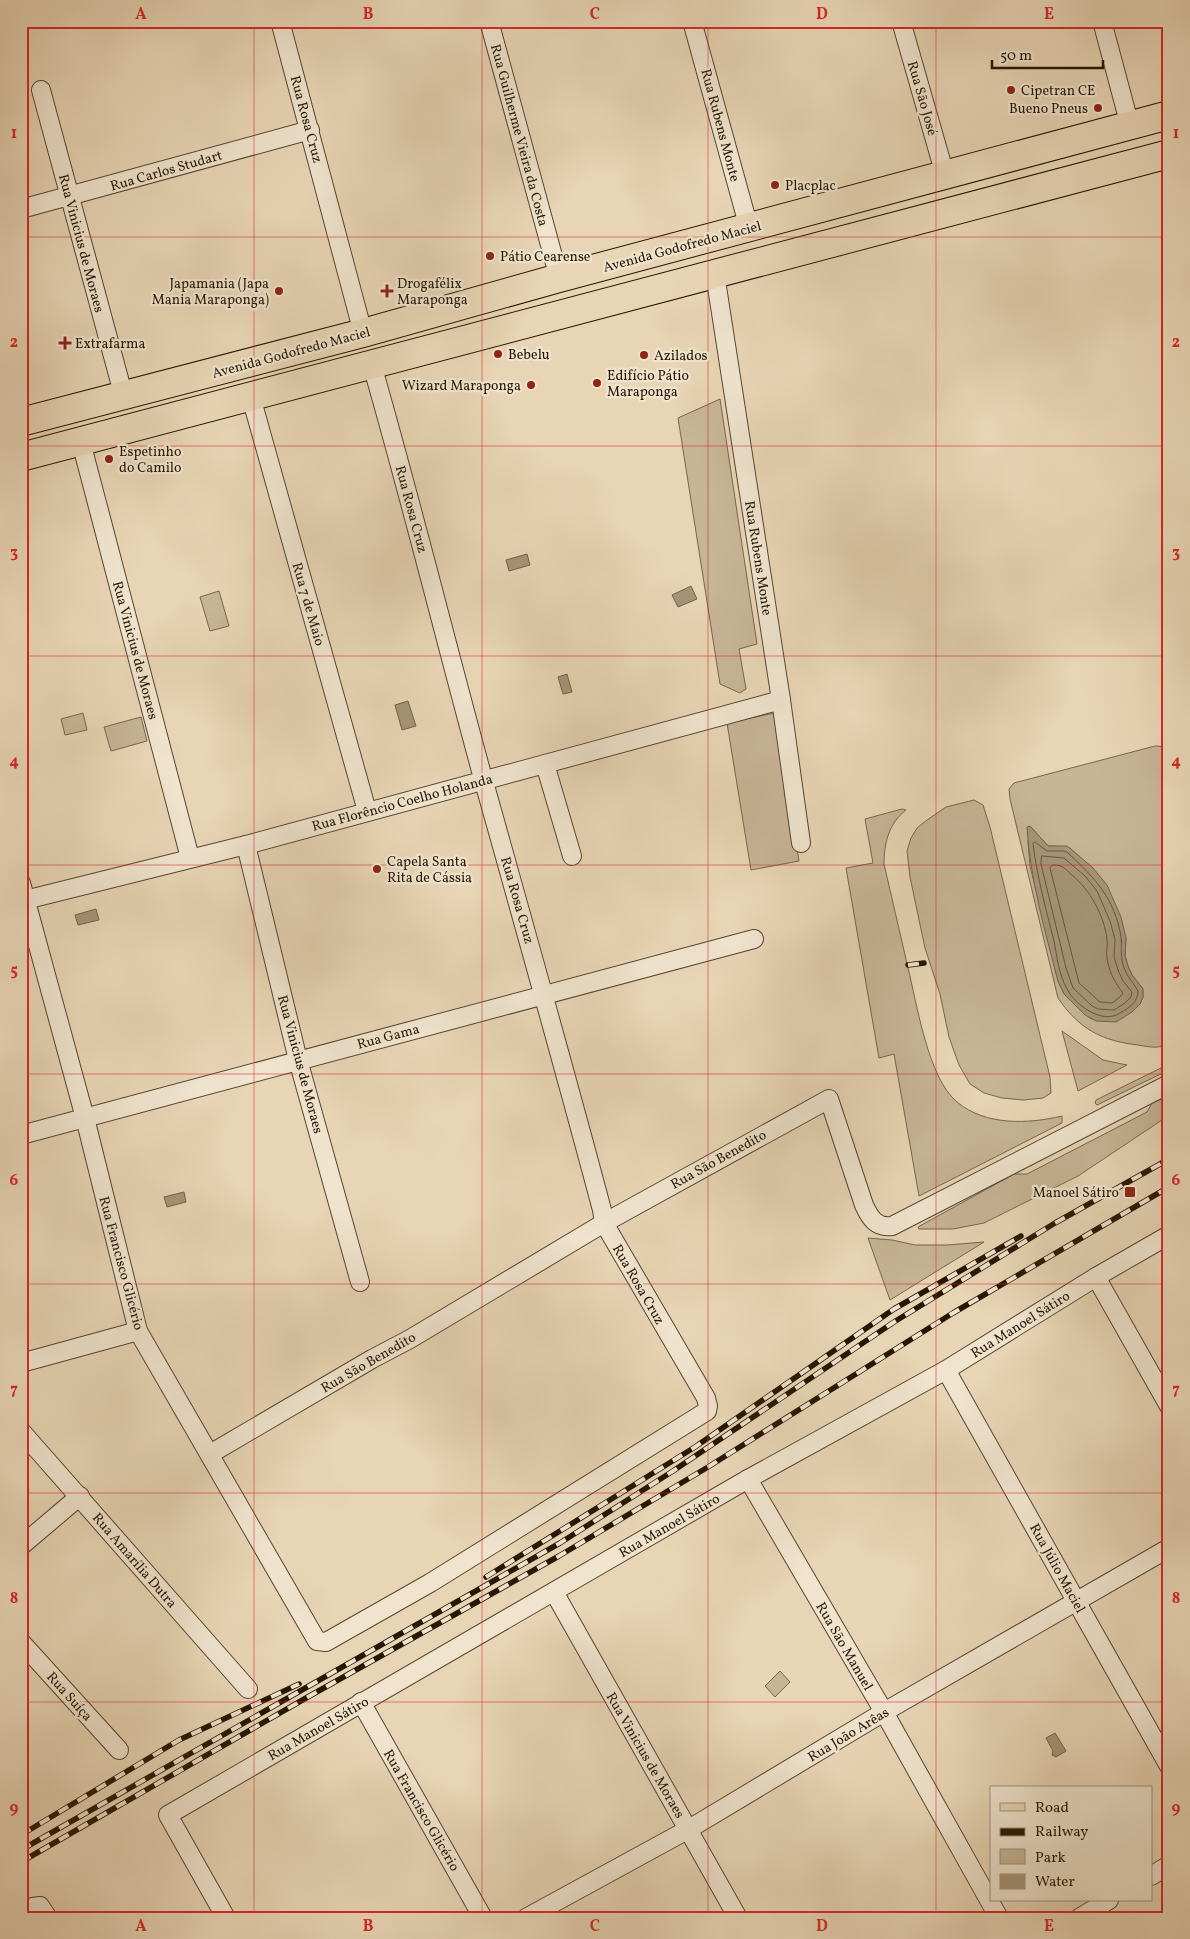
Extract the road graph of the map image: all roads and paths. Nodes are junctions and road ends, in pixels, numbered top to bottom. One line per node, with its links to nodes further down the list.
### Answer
1 (280, 21): 9 (street, Rua Rosa Cruz)
2 (489, 21): 16 (street, Rua Guilherme Vieira da Costa)
3 (692, 21): 14 (street, Rua Rubens Monte)
4 (901, 21): 11 (street, Rua São José)
5 (1102, 21): 8 (street)
6 (41, 90): 12 (street, Rua Vinicius de Moraes)
7 (1169, 115): 8 (main road, Avenida Godofredo Maciel)
8 (1130, 126): 11 (main road, Avenida Godofredo Maciel)
9 (310, 130): 12 (street, Rua Carlos Studart); 20 (street, Rua Rosa Cruz)
10 (1169, 154): 15 (main road)
11 (945, 175): 14 (main road, Avenida Godofredo Maciel)
12 (69, 196): 13 (street, Rua Carlos Studart); 23 (street, Rua Vinicius de Moraes)
13 (21, 209)
14 (749, 228): 16 (main road, Avenida Godofredo Maciel)
15 (715, 274): 19 (main road); 28 (street, Rua Rubens Monte)
16 (559, 278): 17 (main road, Avenida Godofredo Maciel)
17 (487, 298): 18 (main road, Avenida Godofredo Maciel); 19 (main road)
18 (444, 310): 20 (main road, Avenida Godofredo Maciel); 21 (main road)
19 (496, 332): 21 (main road)
20 (363, 333): 23 (main road, Avenida Godofredo Maciel)
21 (453, 344): 22 (main road)
22 (372, 366): 24 (main road); 30 (street, Rua Rosa Cruz)
23 (124, 396): 25 (main road, Avenida Godofredo Maciel)
24 (251, 397): 26 (main road); 31 (street, Rua 7 de Maio)
25 (21, 422)
26 (81, 442): 27 (main road); 35 (street, Rua Vinicius de Moraes)
27 (21, 458)
28 (781, 700): 29 (street, Rua Florêncio Coelho Holanda); 32 (street, Rua Rubens Monte)
29 (545, 764): 30 (street, Rua Florêncio Coelho Holanda); 34 (street)
30 (484, 780): 31 (street, Rua Florêncio Coelho Holanda); 39 (street, Rua Rosa Cruz)
31 (367, 811): 33 (street, Rua Florêncio Coelho Holanda)
32 (801, 843)
33 (246, 845): 35 (street, Rua Florêncio Coelho Holanda); 40 (street, Rua Vinicius de Moraes)
34 (572, 856)
35 (190, 858): 37 (street, Rua Florêncio Coelho Holanda)
36 (21, 883): 37 (street, Rua Francisco Glicério)
37 (24, 900): 42 (street, Rua Francisco Glicério)
38 (754, 939): 39 (street, Rua Gama)
39 (545, 995): 40 (street, Rua Gama); 44 (street, Rua Rosa Cruz)
40 (298, 1060): 42 (street, Rua Gama); 47 (street, Rua Vinicius de Moraes)
41 (1169, 1084): 44 (street, Rua São Benedito)
42 (85, 1118): 43 (street, Rua Gama); 48 (street, Rua Francisco Glicério)
43 (21, 1135)
44 (604, 1223): 53 (street, Rua São Benedito); 60 (street, Rua Rosa Cruz)
45 (1169, 1236): 46 (street, Rua Manoel Sátiro)
46 (1096, 1277): 50 (street, Rua Manoel Sátiro); 51 (street)
47 (360, 1282)
48 (138, 1331): 49 (street); 53 (street, Rua Francisco Glicério)
49 (21, 1363)
50 (946, 1370): 54 (street, Rua Manoel Sátiro); 59 (street, Rua Júlio Maciel)
51 (1169, 1406)
52 (21, 1431): 55 (street, Rua Amarília Dutra)
53 (210, 1454): 60 (street, Rua Francisco Glicério)
54 (748, 1479): 58 (street, Rua Manoel Sátiro); 64 (street, Rua São Manuel)
55 (80, 1496): 56 (street); 62 (street, Rua Amarília Dutra)
56 (21, 1546)
57 (1169, 1548): 59 (street, Rua João Arêas)
58 (554, 1592): 63 (street, Rua Manoel Sátiro); 67 (street, Rua Vinicius de Moraes)
59 (1077, 1601): 64 (street, Rua João Arêas); 66 (street, Rua Júlio Maciel)
60 (314, 1637)
61 (21, 1642): 65 (street, Rua Suíça)
62 (248, 1689)
63 (361, 1702): 76 (street, Rua Manoel Sátiro); 77 (street, Rua Francisco Glicério)
64 (884, 1712): 67 (street, Rua João Arêas); 71 (street, Rua São Manuel)
65 (119, 1750)
66 (1169, 1766)
67 (689, 1829): 74 (street, Rua João Arêas); 78 (street, Rua Vinicius de Moraes)
68 (1169, 1866): 69 (street)
69 (1152, 1875)
70 (990, 1902): 79 (street, Rua São Manuel)
71 (990, 1902)
72 (1106, 1902): 80 (street)
73 (21, 1913): 75 (street)
74 (528, 1917)
75 (48, 1918)
76 (226, 1918)
77 (483, 1918)
78 (738, 1918)
79 (999, 1918)
80 (1079, 1918)

